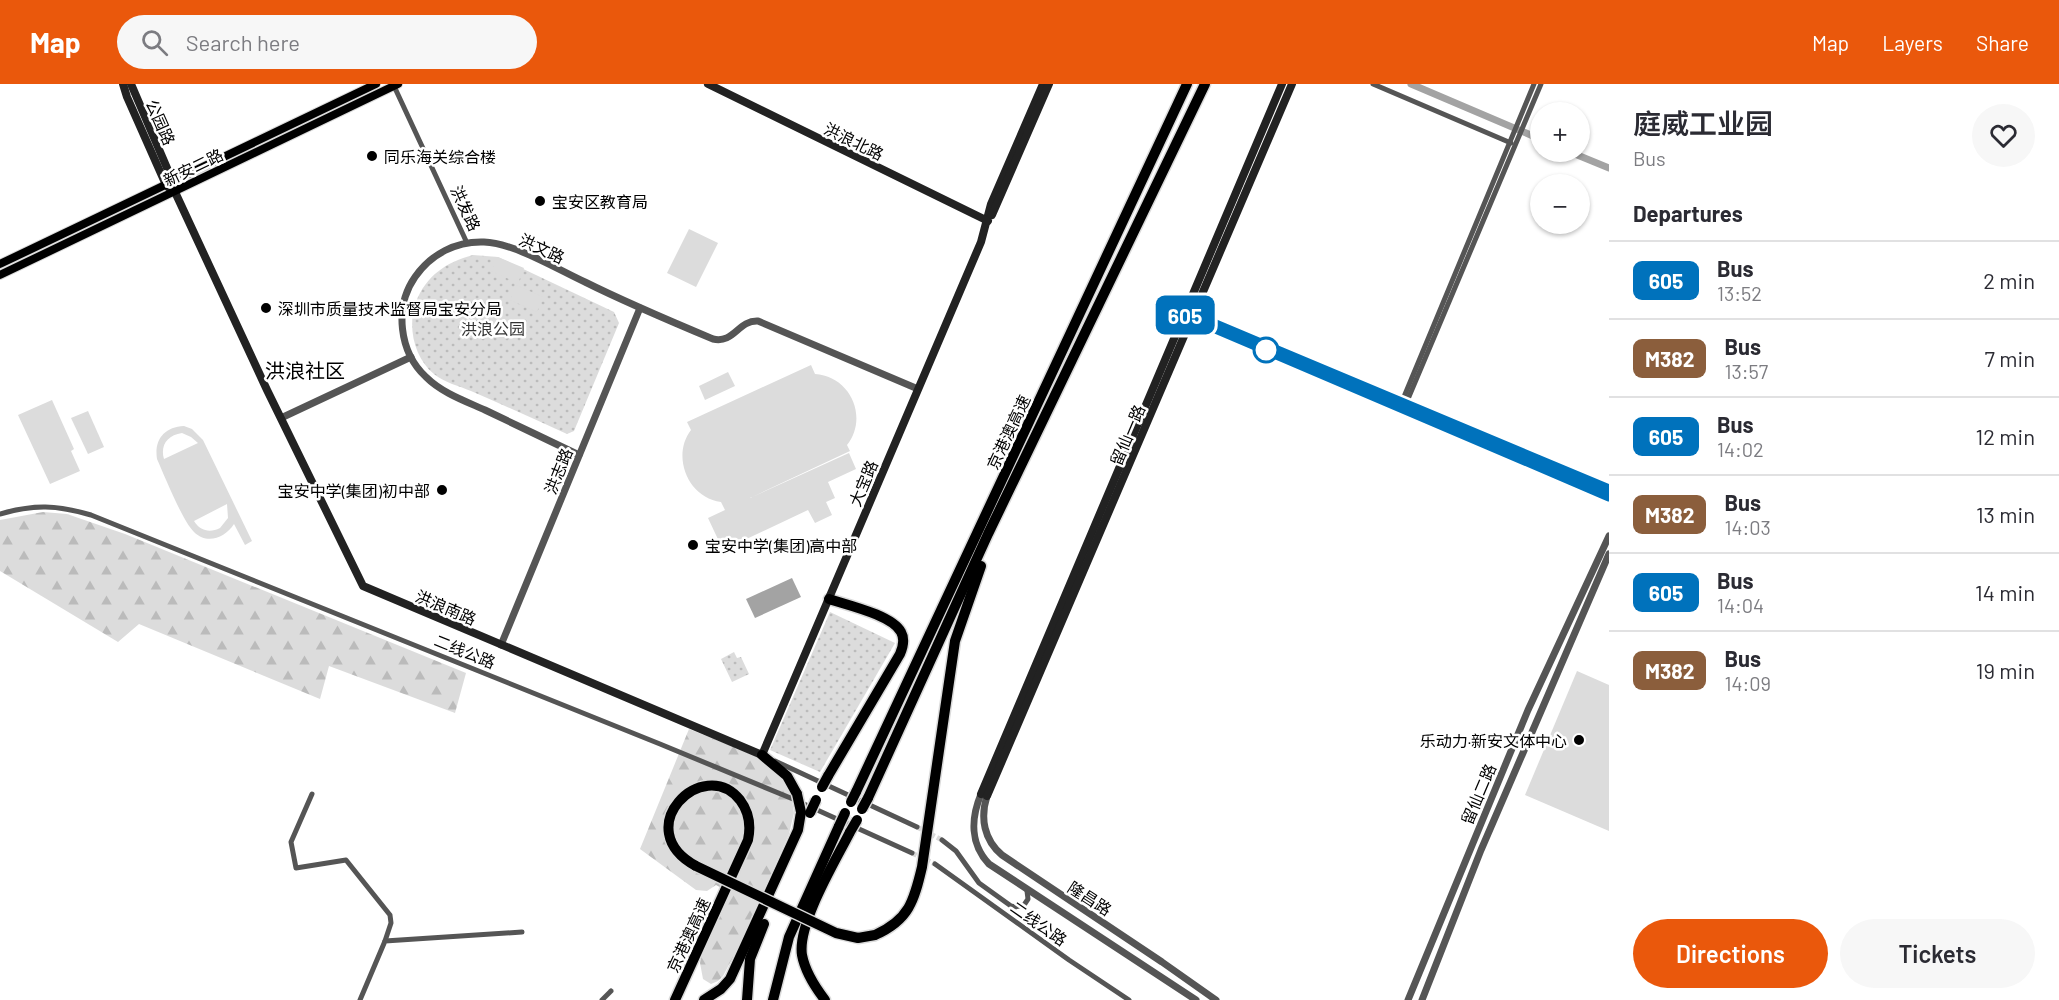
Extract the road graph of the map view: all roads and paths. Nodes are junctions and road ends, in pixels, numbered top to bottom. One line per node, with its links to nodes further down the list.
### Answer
1 (123, 84): 17 (main road, 公园路)
2 (131, 84): 17 (main road, 公园路)
3 (376, 84): 17 (main road, 新安二路)
4 (708, 84): 19 (main road, 洪浪北路)
5 (1043, 84): 19 (main road, 大宝路)
6 (1049, 84): 19 (main road, 大宝路)
7 (1187, 84): 59 (highway, 京港澳高速, bridge)
8 (1205, 84): 33 (highway, 京港澳高速)
9 (1282, 84): 25 (main road, 留仙一路)
10 (1292, 84): 23 (main road, 留仙一路)
11 (1373, 84): 16 (street)
12 (1534, 84): 15 (street)
13 (1541, 84): 15 (street)
14 (396, 85): 18 (main road, 新安二路); 20 (street, 洪发路)
15 (1522, 120): 16 (street)
16 (1513, 144): 29 (street)
17 (169, 184): 18 (main road, 公园路); 21 (main road, 新安二路)
18 (175, 192): 22 (main road, 新安二路); 30 (main road, 洪浪南路)
19 (988, 221): 28 (main road, 大宝路)
20 (468, 243): 24 (street, 洪文路); 27 (street, 洪文路)
21 (0, 264)
22 (0, 274)
23 (1203, 293): 25 (main road, 留仙一路); 26 (main road)
24 (640, 308): 28 (street, 洪文路); 31 (street, 洪志路)
25 (1190, 315): 26 (main road); 29 (main road); 44 (main road, 留仙一路)
26 (1216, 323): 29 (main road)
27 (411, 357): 30 (street); 31 (street, 洪文路)
28 (918, 389): 40 (main road, 大宝路)
29 (1403, 405): 32 (main road); 34 (main road)
30 (281, 418): 41 (main road, 洪浪南路)
31 (579, 455): 41 (street, 洪志路)
32 (1609, 489)
33 (1009, 492): 56 (highway, 京港澳高速, bridge); 60 (highway, 京港澳高速, bridge)
34 (1599, 493): 35 (main road); 36 (main road)
35 (1609, 497)
36 (1609, 506)
37 (0, 514): 48 (street, 二线公路)
38 (1609, 536): 64 (street, 留仙二路)
39 (1609, 554): 65 (street, 留仙二路)
40 (829, 599): 42 (main road, 大宝路); 45 (highway, bridge)
41 (501, 645): 42 (main road, 洪浪南路)
42 (762, 755): 45 (highway, bridge); 46 (street, 洪浪南路)
43 (312, 794): 52 (street)
44 (984, 795): 50 (street, 隆昌路); 63 (street, 隆昌路)
45 (805, 812): 57 (highway); 58 (highway)
46 (917, 827)
47 (942, 840): 50 (street)
48 (912, 853)
49 (935, 864): 61 (street, 二线公路)
50 (1027, 891): 62 (street, 隆昌路)
51 (522, 932): 52 (street)
52 (385, 942): 54 (street)
53 (611, 991): 55 (street)
54 (360, 1000)
55 (602, 1000)
56 (675, 1000)
57 (704, 1000)
58 (747, 1000)
59 (774, 1000)
60 (825, 1000)
61 (1130, 1000)
62 (1196, 1000)
63 (1216, 1000)
64 (1408, 1000)
65 (1422, 1000)

